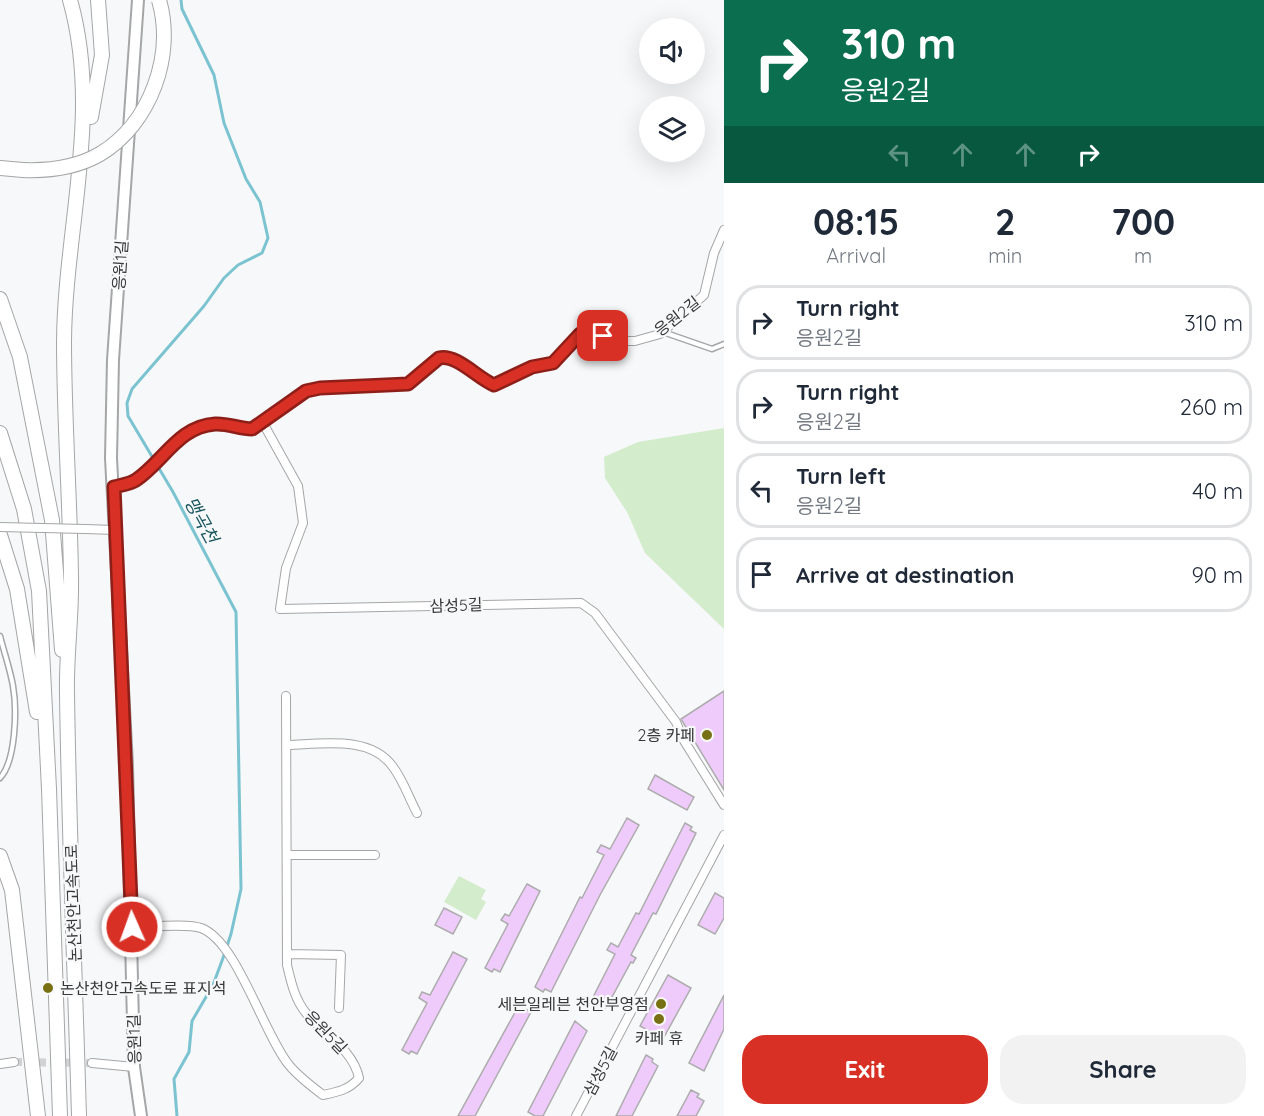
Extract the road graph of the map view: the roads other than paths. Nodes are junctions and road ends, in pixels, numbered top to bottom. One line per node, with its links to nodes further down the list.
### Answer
1 (70, 0): 6 (highway)
2 (98, 0): 6 (highway)
3 (138, 0): 13 (street, 응원1길)
4 (159, 0): 5 (highway, bridge)
5 (0, 168)
6 (80, 172): 18 (highway)
7 (724, 230): 9 (street, 응원2길)
8 (0, 299): 18 (highway)
9 (662, 331): 10 (lane); 11 (street, 응원2길)
10 (724, 344)
11 (263, 423): 13 (street, 응원2길); 23 (street, 삼성5길)
12 (0, 433): 22 (highway)
13 (114, 487): 15 (street, 응원1길)
14 (0, 527): 15 (street, bridge)
15 (115, 530): 29 (street, 응원1길)
16 (0, 535): 22 (highway)
17 (0, 636): 21 (lane)
18 (67, 691): 38 (highway, 논산천안고속도로)
19 (286, 696): 20 (street, 응원5길)
20 (288, 745): 24 (street); 26 (street, 응원5길)
21 (0, 778)
22 (49, 789): 37 (highway, 논산천안고속도로)
23 (724, 805)
24 (417, 813)
25 (724, 835): 40 (street, 삼성5길)
26 (289, 855): 27 (street); 30 (street, 응원5길)
27 (375, 855)
28 (0, 856): 36 (highway)
29 (132, 927): 30 (street, 응원5길); 35 (street, 응원1길)
30 (288, 954): 31 (street)
31 (339, 1008)
32 (14, 1062): 34 (street)
33 (92, 1063): 35 (street)
34 (0, 1064)
35 (134, 1067): 39 (street, 응원1길)
36 (38, 1116)
37 (60, 1116)
38 (79, 1116)
39 (141, 1116)
40 (576, 1116)

